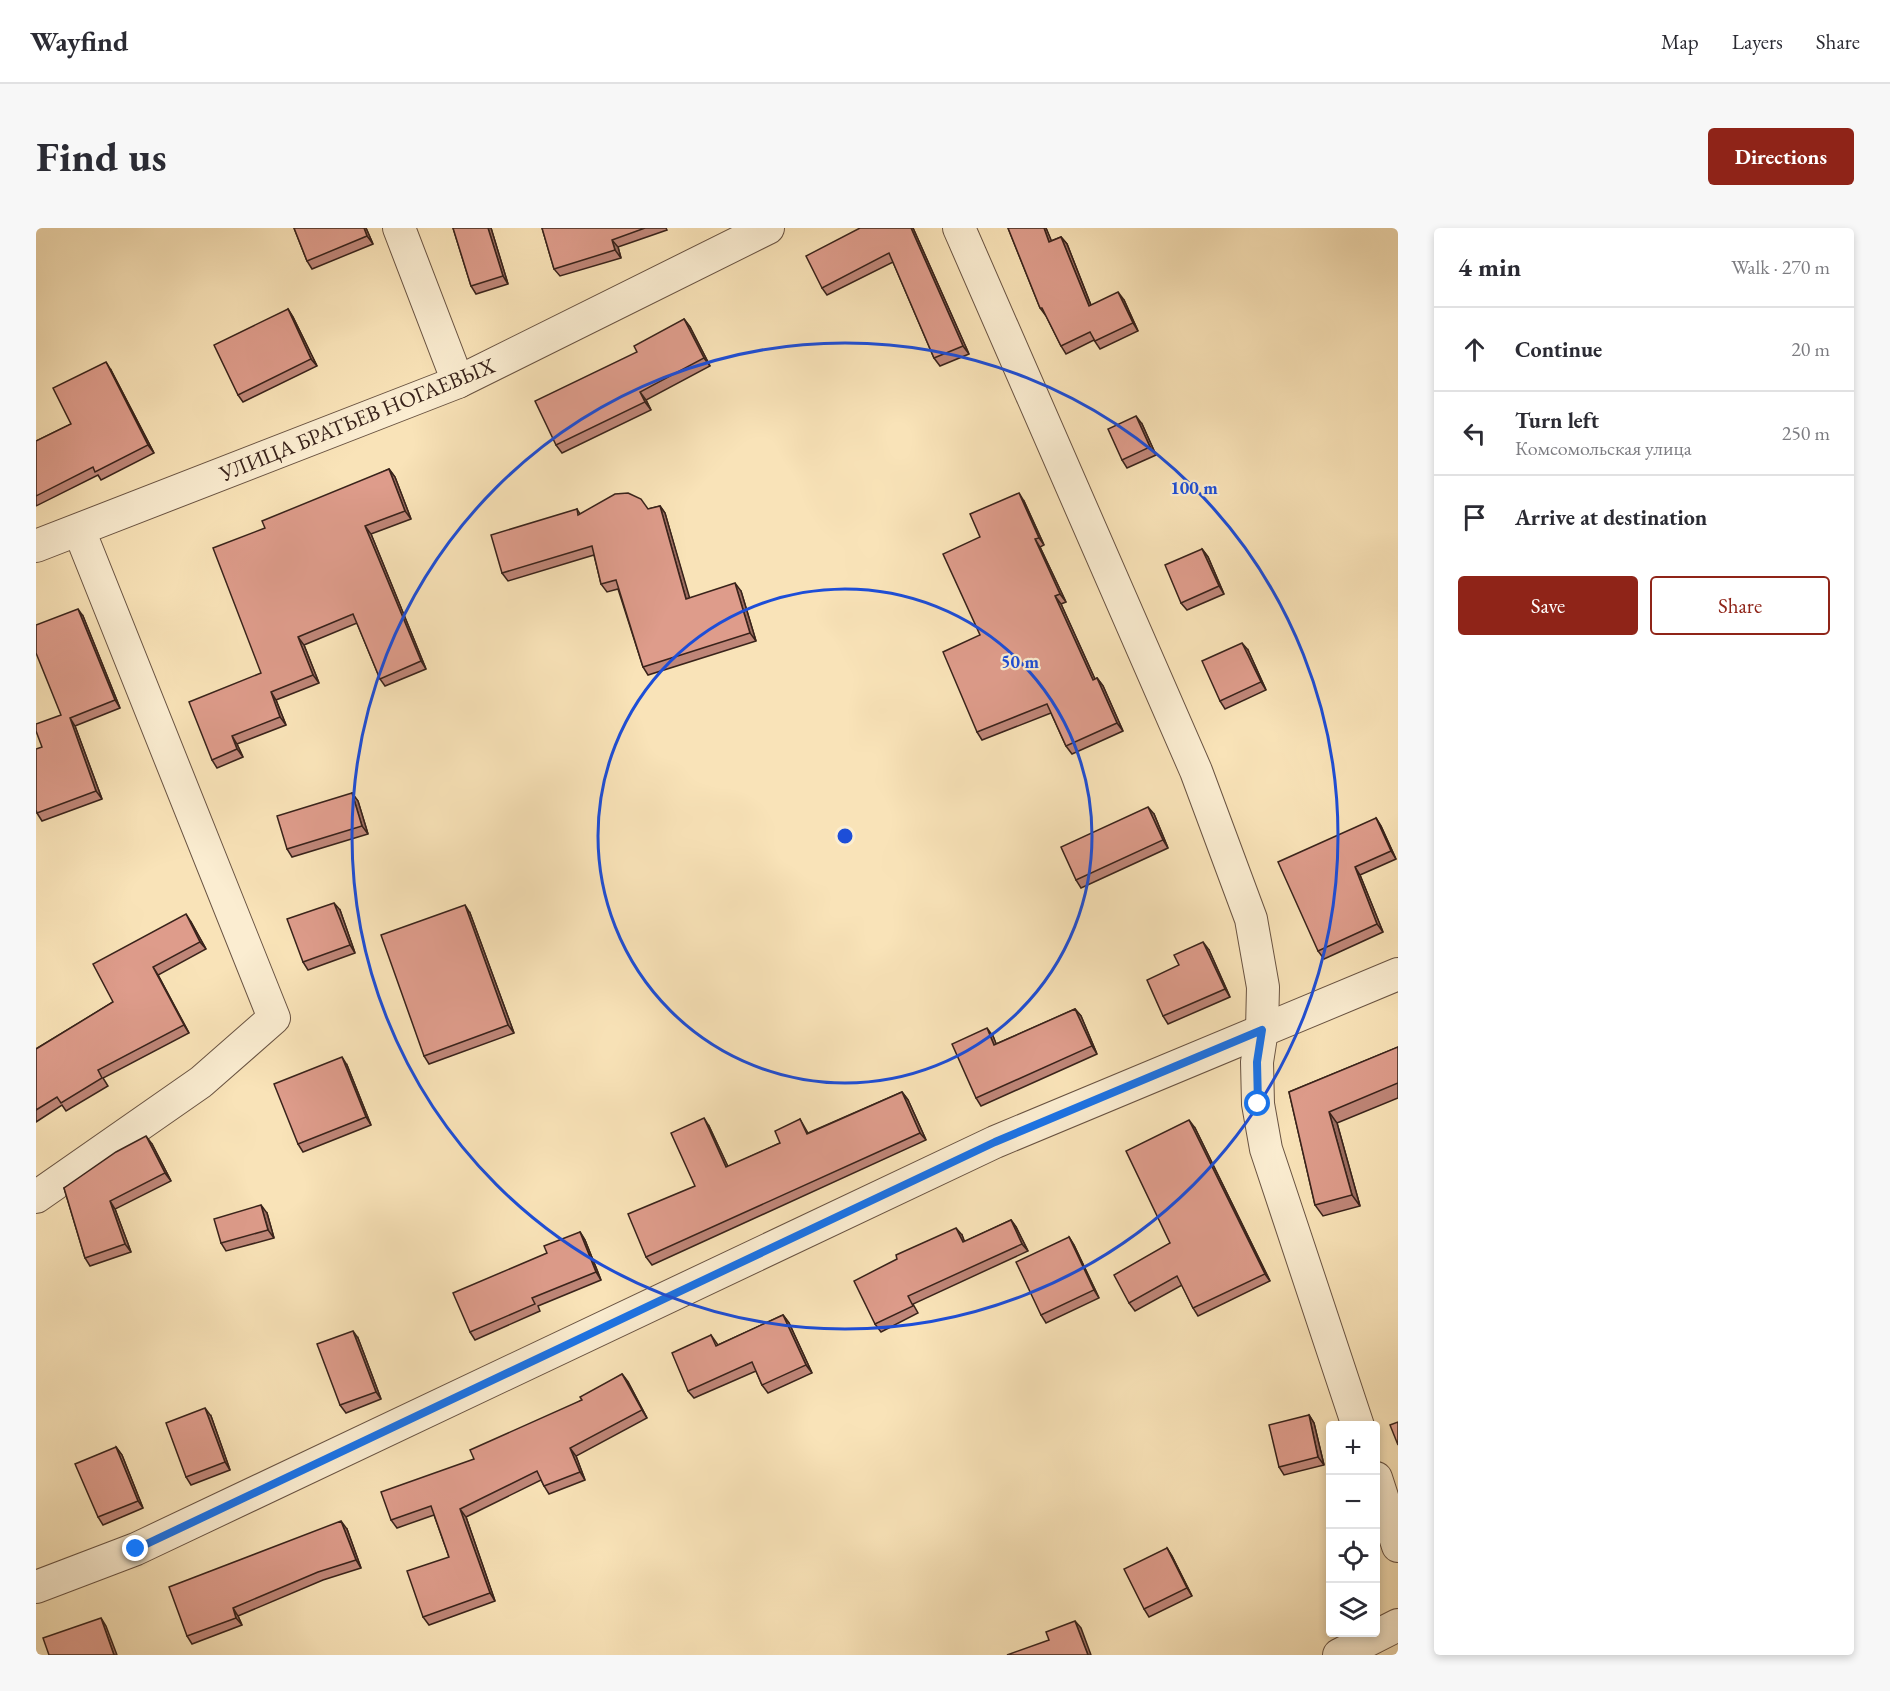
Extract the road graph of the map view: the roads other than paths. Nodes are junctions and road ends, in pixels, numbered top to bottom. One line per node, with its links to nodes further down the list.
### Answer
1 (399, 228): 4 (street)
2 (768, 228): 4 (street, УЛИЦА БРАТЬЕВ НОГАЕВЫХ)
3 (959, 228): 8 (street)
4 (458, 382): 5 (street, УЛИЦА БРАТЬЕВ НОГАЕВЫХ)
5 (79, 530): 6 (street, УЛИЦА БРАТЬЕВ НОГАЕВЫХ); 9 (street)
6 (36, 546)
7 (1398, 974): 8 (street)
8 (1262, 1030): 10 (street); 13 (street)
9 (36, 1197)
10 (1357, 1421)
11 (1380, 1490): 12 (street)
12 (1398, 1546)
13 (36, 1587)
14 (1398, 1625): 15 (street)
15 (1339, 1655)

